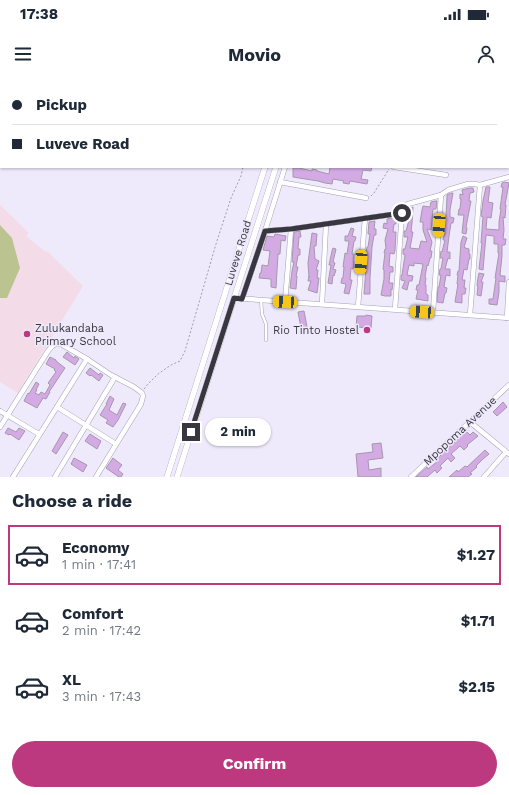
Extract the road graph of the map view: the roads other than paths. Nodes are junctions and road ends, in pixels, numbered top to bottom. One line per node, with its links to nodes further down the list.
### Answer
1 (265, 168): 43 (street, Luveve Road)
2 (276, 168): 17 (street, Luveve Road)
3 (285, 168): 7 (street)
4 (400, 168): 5 (street)
5 (446, 175)
6 (509, 177): 8 (street)
7 (280, 182): 10 (street); 15 (street)
8 (480, 185): 9 (street); 25 (street)
9 (441, 195): 11 (street); 24 (street)
10 (366, 198)
11 (402, 213): 12 (street); 23 (street)
12 (364, 218): 13 (street); 22 (street)
13 (326, 224): 14 (street); 21 (street)
14 (291, 229): 15 (street); 20 (street)
15 (265, 231): 18 (street)
16 (509, 282): 26 (street)
17 (234, 298): 18 (street); 44 (street, Luveve Road)
18 (242, 299): 19 (street)
19 (261, 300): 20 (street); 27 (lane)
20 (285, 302): 21 (street)
21 (322, 304): 22 (street)
22 (358, 306): 23 (street)
23 (395, 309): 24 (street)
24 (433, 312): 25 (street)
25 (470, 315): 26 (street)
26 (508, 318)
27 (266, 340)
28 (87, 359): 29 (street); 31 (street); 33 (street)
29 (115, 377): 35 (street); 38 (street)
30 (509, 386): 34 (street, Mpopoma Avenue)
31 (57, 407): 35 (street); 37 (street)
32 (0, 411): 33 (street)
33 (7, 416): 36 (street); 37 (street)
34 (470, 422): 39 (street); 45 (street, Mpopoma Avenue)
35 (87, 425): 38 (street); 41 (street)
36 (0, 427)
37 (39, 434): 40 (street)
38 (116, 444): 42 (street)
39 (508, 453): 46 (street)
40 (13, 477)
41 (55, 477)
42 (96, 477)
43 (168, 477)
44 (177, 477)
45 (411, 477)
46 (484, 477)

